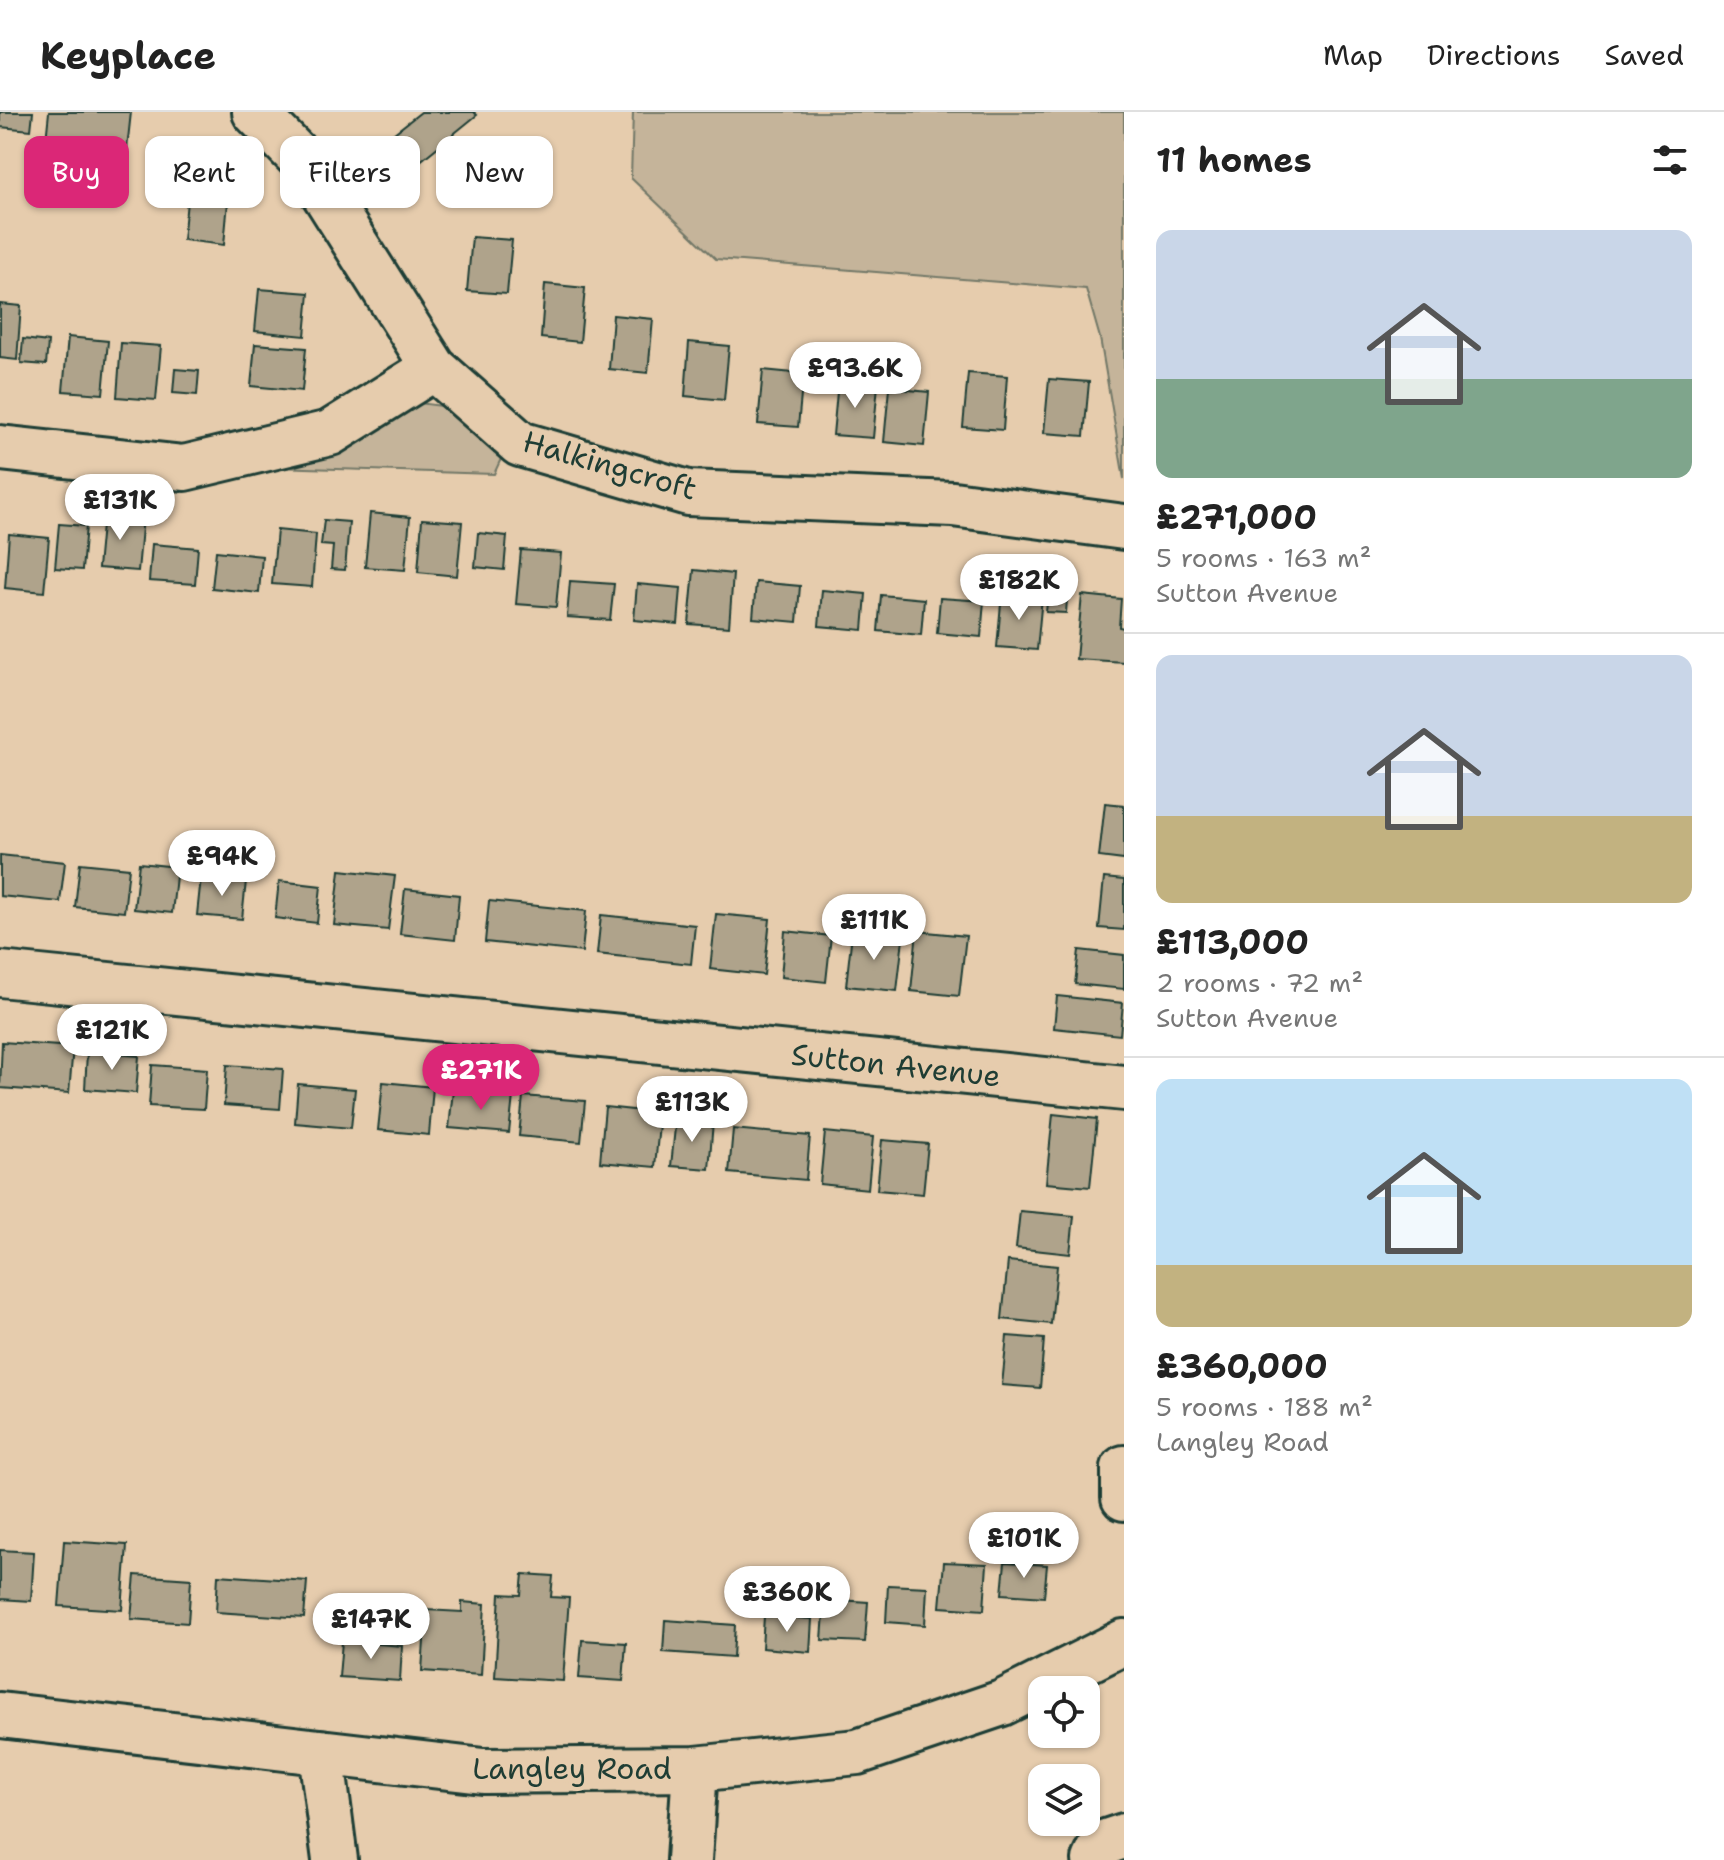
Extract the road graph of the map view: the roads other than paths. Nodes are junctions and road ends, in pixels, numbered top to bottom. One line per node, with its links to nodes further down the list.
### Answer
1 (275, 118): 2 (street, Halkingcroft)
2 (434, 368): 3 (street); 4 (street, Halkingcroft)
3 (0, 448)
4 (1124, 527)
5 (0, 974): 6 (street, Sutton Avenue)
6 (1124, 1088)
7 (1124, 1468): 8 (street)
8 (1124, 1498)
9 (1124, 1642): 12 (street, Langley Road)
10 (0, 1715): 11 (street, Langley Road)
11 (321, 1752): 12 (street, Langley Road); 14 (street)
12 (695, 1769): 15 (street)
13 (1124, 1836): 16 (street)
14 (335, 1860)
15 (689, 1860)
16 (1095, 1860)

